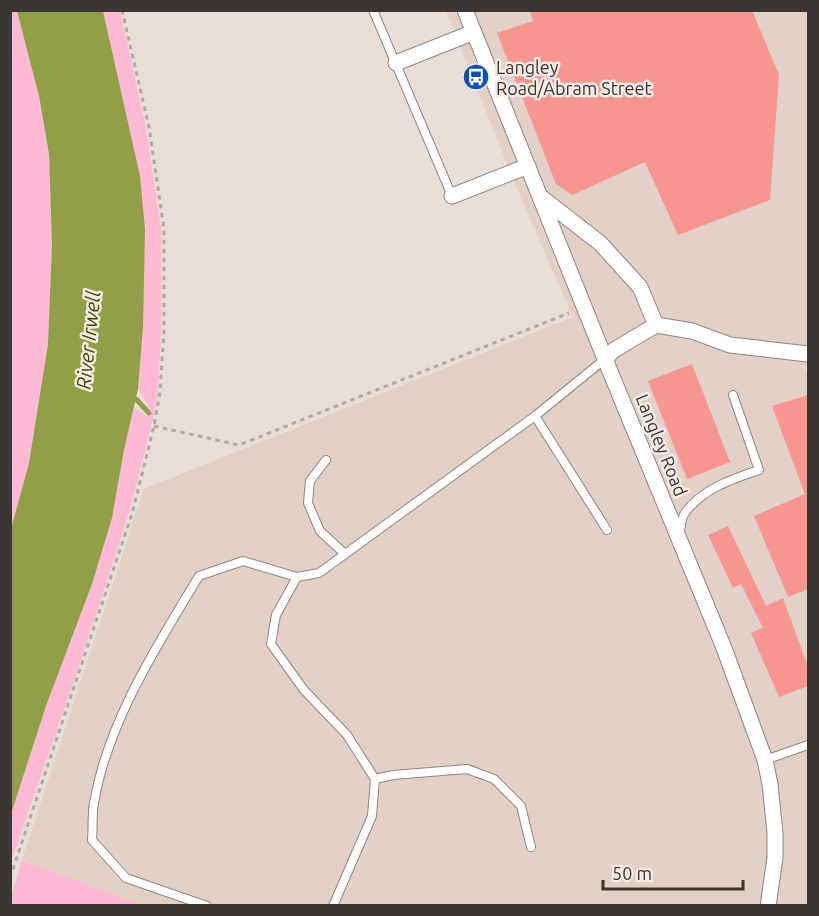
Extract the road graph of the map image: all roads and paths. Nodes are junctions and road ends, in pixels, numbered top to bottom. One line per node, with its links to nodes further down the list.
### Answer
1 (122, 10): 15 (path)
2 (373, 10): 5 (lane)
3 (465, 10): 4 (street, Langley Road)
4 (474, 32): 5 (street); 6 (street, Langley Road)
5 (396, 63): 7 (lane)
6 (528, 166): 7 (street); 8 (street, Langley Road)
7 (452, 196)
8 (540, 196): 9 (street, Langley Road); 10 (street)
9 (585, 307): 12 (street, Langley Road); 15 (path)
10 (656, 325): 11 (street); 12 (street)
11 (807, 354)
12 (605, 359): 14 (lane); 18 (street, Langley Road)
13 (733, 395): 18 (lane)
14 (536, 416): 17 (lane); 19 (lane)
15 (154, 426): 25 (path)
16 (326, 460): 19 (lane)
17 (608, 530)
18 (679, 536): 22 (street, Langley Road)
19 (345, 554): 20 (lane)
20 (297, 577): 23 (lane); 26 (lane)
21 (808, 745): 22 (lane)
22 (765, 760): 28 (street, Langley Road)
23 (375, 779): 24 (lane); 27 (lane)
24 (531, 847)
25 (10, 878)
26 (207, 906)
27 (333, 906)
28 (768, 906)

